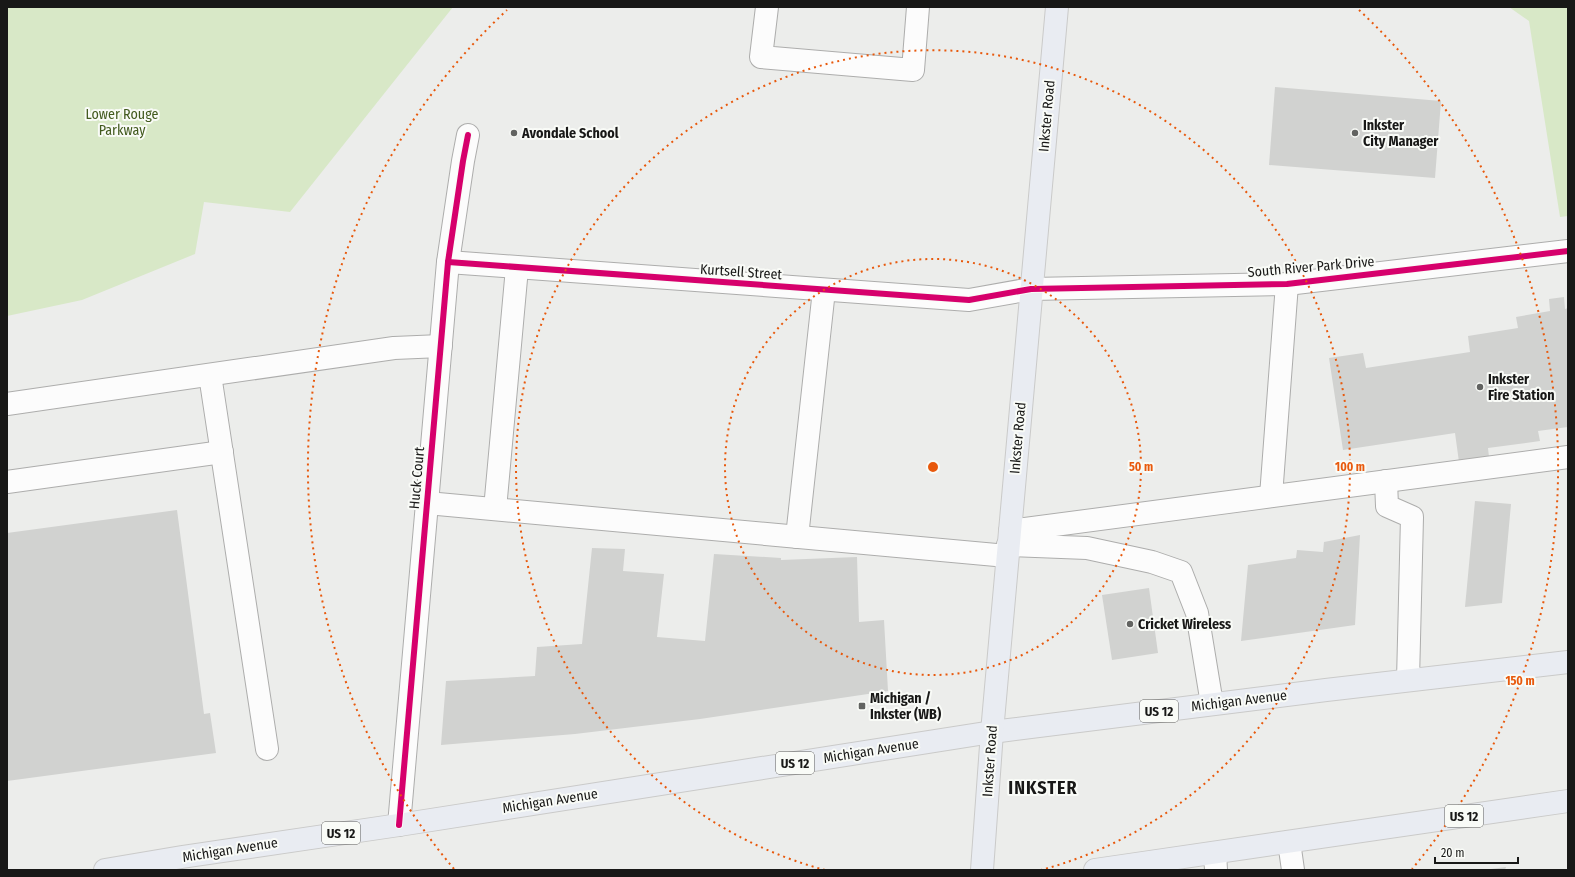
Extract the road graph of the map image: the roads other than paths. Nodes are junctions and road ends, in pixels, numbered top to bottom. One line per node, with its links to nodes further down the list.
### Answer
1 (767, 7): 2 (street)
2 (918, 7)
3 (1057, 7): 9 (main road, Inkster Road)
4 (468, 135): 6 (street, Huck Court)
5 (1568, 251): 8 (street, South River Park Drive)
6 (448, 262): 7 (street, Kurtsell Street); 11 (street, Huck Court)
7 (517, 268): 10 (street, Kurtsell Street); 20 (street)
8 (1287, 284): 9 (street, South River Park Drive); 18 (street)
9 (1031, 289): 10 (street, Kurtsell Street); 22 (main road, Inkster Road)
10 (824, 290): 21 (street)
11 (441, 346): 12 (street); 19 (street, Huck Court)
12 (210, 374): 13 (street); 14 (street)
13 (7, 404)
14 (222, 452): 17 (street); 27 (street)
15 (1568, 457): 16 (street)
16 (1386, 481): 18 (street); 24 (street)
17 (7, 482)
18 (1271, 496): 22 (street)
19 (427, 503): 20 (street); 29 (street, Huck Court)
20 (495, 509): 21 (street)
21 (797, 537): 22 (street)
22 (1009, 544): 25 (street); 26 (main road, Inkster Road)
23 (1568, 662): 24 (main road, Michigan Avenue / US 12)
24 (1408, 680): 25 (main road, Michigan Avenue / US 12)
25 (1212, 704): 26 (main road, Michigan Avenue / US 12)
26 (992, 732): 29 (main road, Michigan Avenue / US 12); 34 (main road, Inkster Road)
27 (267, 749)
28 (1568, 801): 30 (main road, US 12)
29 (399, 824): 31 (main road, Michigan Avenue / US 12)
30 (1290, 842): 32 (main road, US 12); 36 (street)
31 (206, 861): 33 (main road, Michigan Avenue / US 12)
32 (1215, 861): 35 (main road, US 12)
33 (105, 870)
34 (982, 870)
35 (1096, 870)
36 (1293, 870)

